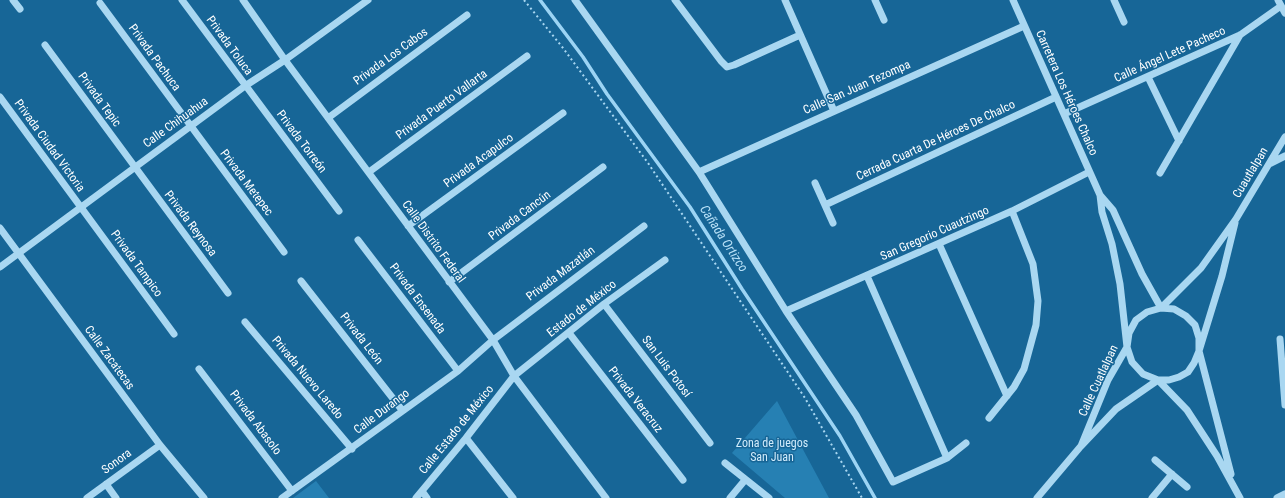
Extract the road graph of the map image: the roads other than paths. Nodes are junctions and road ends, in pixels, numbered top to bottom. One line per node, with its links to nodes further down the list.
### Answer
1 (13, 0): 13 (street)
2 (182, 0): 25 (street, Privada Toluca)
3 (243, 0): 23 (street, Calle Distrito Federal)
4 (368, 0): 23 (street, Calle Chihuahua)
5 (575, 0): 40 (street)
6 (785, 0): 19 (street)
7 (875, 0): 16 (street)
8 (1013, 0): 18 (street, Carretera Los Héroes Chalco)
9 (679, 1): 19 (street)
10 (1117, 1): 17 (street)
11 (100, 3): 32 (street, Privada Pachuca)
12 (1279, 3): 14 (street); 20 (street, Calle Ángel Lete Pacheco)
13 (20, 9)
14 (1285, 13)
15 (467, 15): 31 (street, Privada Los Cabos)
16 (884, 20)
17 (1124, 22)
18 (1024, 26): 27 (street, Carretera Los Héroes Chalco); 28 (street, Calle San Juan Tezompa)
19 (800, 35): 28 (street)
20 (1240, 35): 24 (street, Calle Ángel Lete Pacheco); 34 (street)
21 (45, 45): 37 (street, Privada Tepic)
22 (527, 56): 39 (street, Privada Puerto Vallarta)
23 (285, 60): 25 (street, Calle Chihuahua); 31 (street, Calle Distrito Federal)
24 (1148, 77): 30 (street, Calle Ángel Lete Pacheco); 34 (street)
25 (245, 86): 32 (street, Calle Chihuahua); 47 (street, Privada Torreón)
26 (0, 97): 46 (street, Privada Ciudad Victoria)
27 (1056, 97): 30 (street, Carretera Los Héroes Chalco); 45 (street, Cerrada Cuarta De Héroes De Chalco)
28 (834, 111): 40 (street, Calle San Juan Tezompa)
29 (563, 113): 51 (street, Privada Acapulco)
30 (1064, 114): 41 (street, Carretera Los Héroes Chalco)
31 (328, 118): 39 (street, Calle Distrito Federal)
32 (190, 127): 37 (street, Calle Chihuahua); 56 (street, Privada Metepec)
33 (1285, 137): 36 (street, Cuautlalpan)
34 (1179, 141): 42 (street)
35 (1285, 156): 36 (street)
36 (1271, 162): 49 (street, Cuautlalpan)
37 (135, 167): 46 (street, Calle Chihuahua); 63 (street, Privada Reynosa)
38 (604, 167): 62 (street, Privada Cancún)
39 (369, 172): 51 (street, Calle Distrito Federal)
40 (699, 172): 66 (street)
41 (1089, 172): 44 (street, Carretera Los Héroes Chalco); 48 (street, San Gregorio Cuautzingo)
42 (1160, 174)
43 (815, 183): 45 (street)
44 (1100, 195): 65 (street, Carretera Los Héroes Chalco); 72 (street, Carretera Los Héroes Chalco)
45 (825, 205): 50 (street)
46 (81, 207): 57 (street, Calle Chihuahua); 69 (street, Privada Tampico)
47 (339, 211)
48 (1012, 211): 55 (street, San Gregorio Cuautzingo); 80 (street)
49 (1236, 219): 65 (street, Calle Cuatlalpan); 73 (street)
50 (833, 223)
51 (408, 226): 62 (street, Calle Distrito Federal)
52 (644, 226): 71 (street, Privada Mazatlán)
53 (0, 228): 57 (street, Calle Zacatecas)
54 (358, 240): 77 (street, Privada Ensenada)
55 (939, 244): 60 (street, San Gregorio Cuautzingo); 80 (street)
56 (284, 252)
57 (18, 253): 59 (street, Calle Chihuahua); 87 (street, Calle Zacatecas)
58 (665, 260): 64 (street, Estado de México)
59 (0, 267)
60 (866, 276): 66 (street, San Gregorio Cuautzingo); 90 (street)
61 (302, 281): 82 (street, Privada León)
62 (449, 282): 71 (street, Calle Distrito Federal)
63 (228, 293)
64 (604, 304): 68 (street, Estado de México); 85 (street, San Luis Potosí)
65 (1161, 308): 72 (street, Calle Cuatlalpan); 73 (street, Carretera Los Héroes Chalco)
66 (786, 311): 90 (street)
67 (245, 322): 89 (street, Privada Nuevo Laredo)
68 (569, 333): 78 (street, Estado de México); 94 (street, Privada Veracruz)
69 (174, 334)
70 (1280, 339): 74 (street)
71 (493, 340): 77 (street, Calle Durango); 78 (street, Calle Distrito Federal)
72 (1127, 347): 79 (street, Carretera Los Héroes Chalco); 88 (street, Calle Cuatlalpan)
73 (1199, 351): 75 (street, Carretera Los Héroes Chalco); 97 (street, Carretera Los Héroes Chalco)
74 (1283, 362): 81 (street)
75 (1194, 364): 79 (street, Calle Cuatlalpan)
76 (199, 369): 99 (street, Privada Abasolo)
77 (458, 371): 82 (street, Calle Durango)
78 (514, 376): 84 (street, Calle Estado de México); 109 (street, Calle Distrito Federal)
79 (1158, 380): 88 (street, Calle Cuatlalpan); 97 (street, Carretera Los Héroes Chalco)
80 (1007, 396): 83 (street)
81 (1285, 405)
82 (402, 410): 89 (street, Calle Durango)
83 (989, 418)
84 (466, 438): 100 (street, Calle Estado de México); 108 (street)
85 (710, 443)
86 (966, 443): 90 (street)
87 (160, 445): 96 (street, Sonora); 104 (street, Calle Zacatecas)
88 (1081, 446): 112 (street)
89 (352, 449): 99 (street, Calle Durango)
90 (947, 458)
91 (1154, 460): 93 (street)
92 (725, 463): 95 (street)
93 (1172, 474): 98 (street); 113 (street)
94 (683, 480)
95 (745, 480): 110 (street); 111 (street)
96 (106, 484): 102 (street, Sonora); 103 (street)
97 (1234, 486): 114 (street, Carretera Los Héroes Chalco)
98 (1187, 487)
99 (292, 491): 105 (street, Calle Durango)
100 (422, 491): 106 (street, Calle Estado de México); 107 (street)
101 (1285, 494): 115 (street)
102 (87, 498)
103 (116, 498)
104 (204, 498)
105 (282, 498)
106 (416, 498)
107 (427, 498)
108 (513, 498)
109 (606, 498)
110 (730, 498)
111 (769, 498)
112 (1037, 498)
113 (1152, 498)
114 (1240, 498)
115 (1277, 498)

